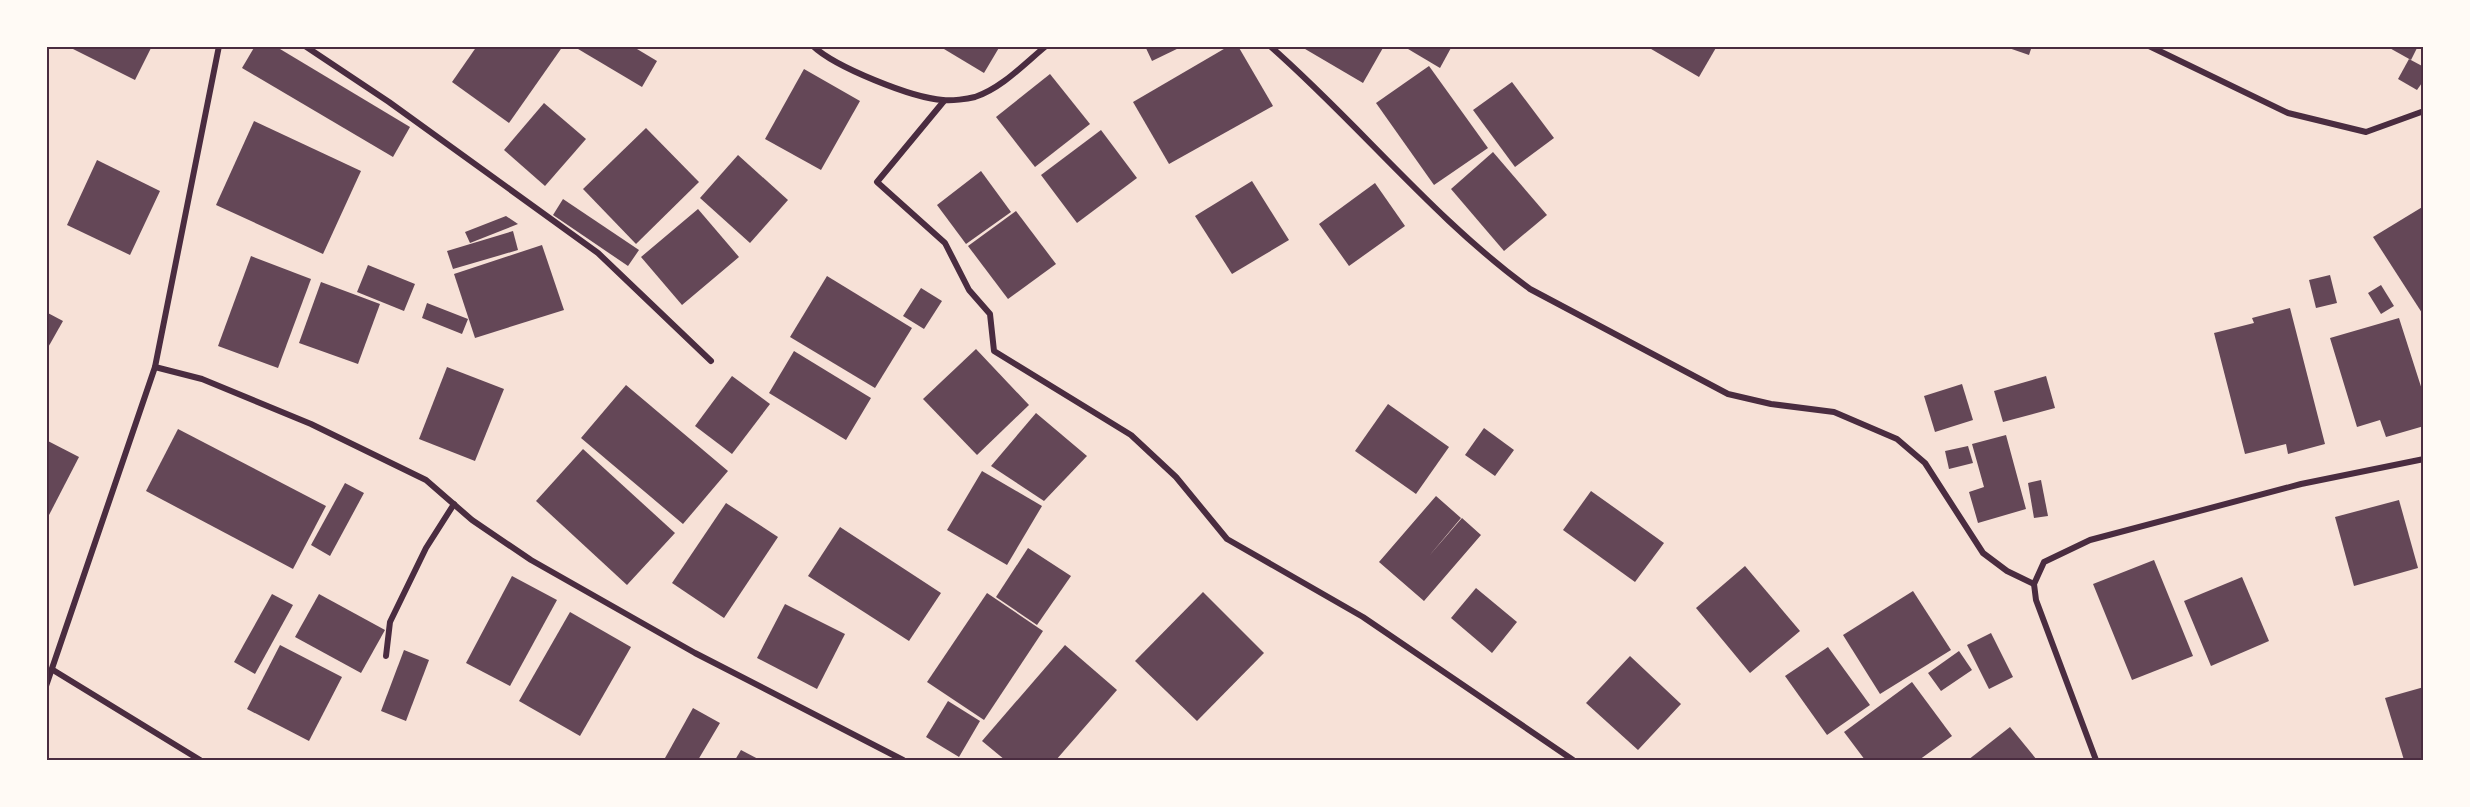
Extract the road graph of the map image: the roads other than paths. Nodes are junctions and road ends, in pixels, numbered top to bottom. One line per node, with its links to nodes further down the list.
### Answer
1 (219, 46): 10 (street)
2 (305, 46): 9 (street)
3 (813, 46): 7 (street)
4 (1046, 46): 7 (street)
5 (1270, 46): 13 (street)
6 (2149, 46): 8 (street)
7 (944, 100): 19 (street)
8 (2424, 111)
9 (711, 361)
10 (155, 367): 12 (street); 15 (street)
11 (2424, 459): 13 (street)
12 (454, 504): 14 (street); 18 (street)
13 (2034, 584): 20 (street)
14 (386, 656)
15 (53, 670): 16 (street); 17 (street)
16 (46, 686)
17 (200, 760)
18 (903, 760)
19 (1573, 760)
20 (2096, 760)

